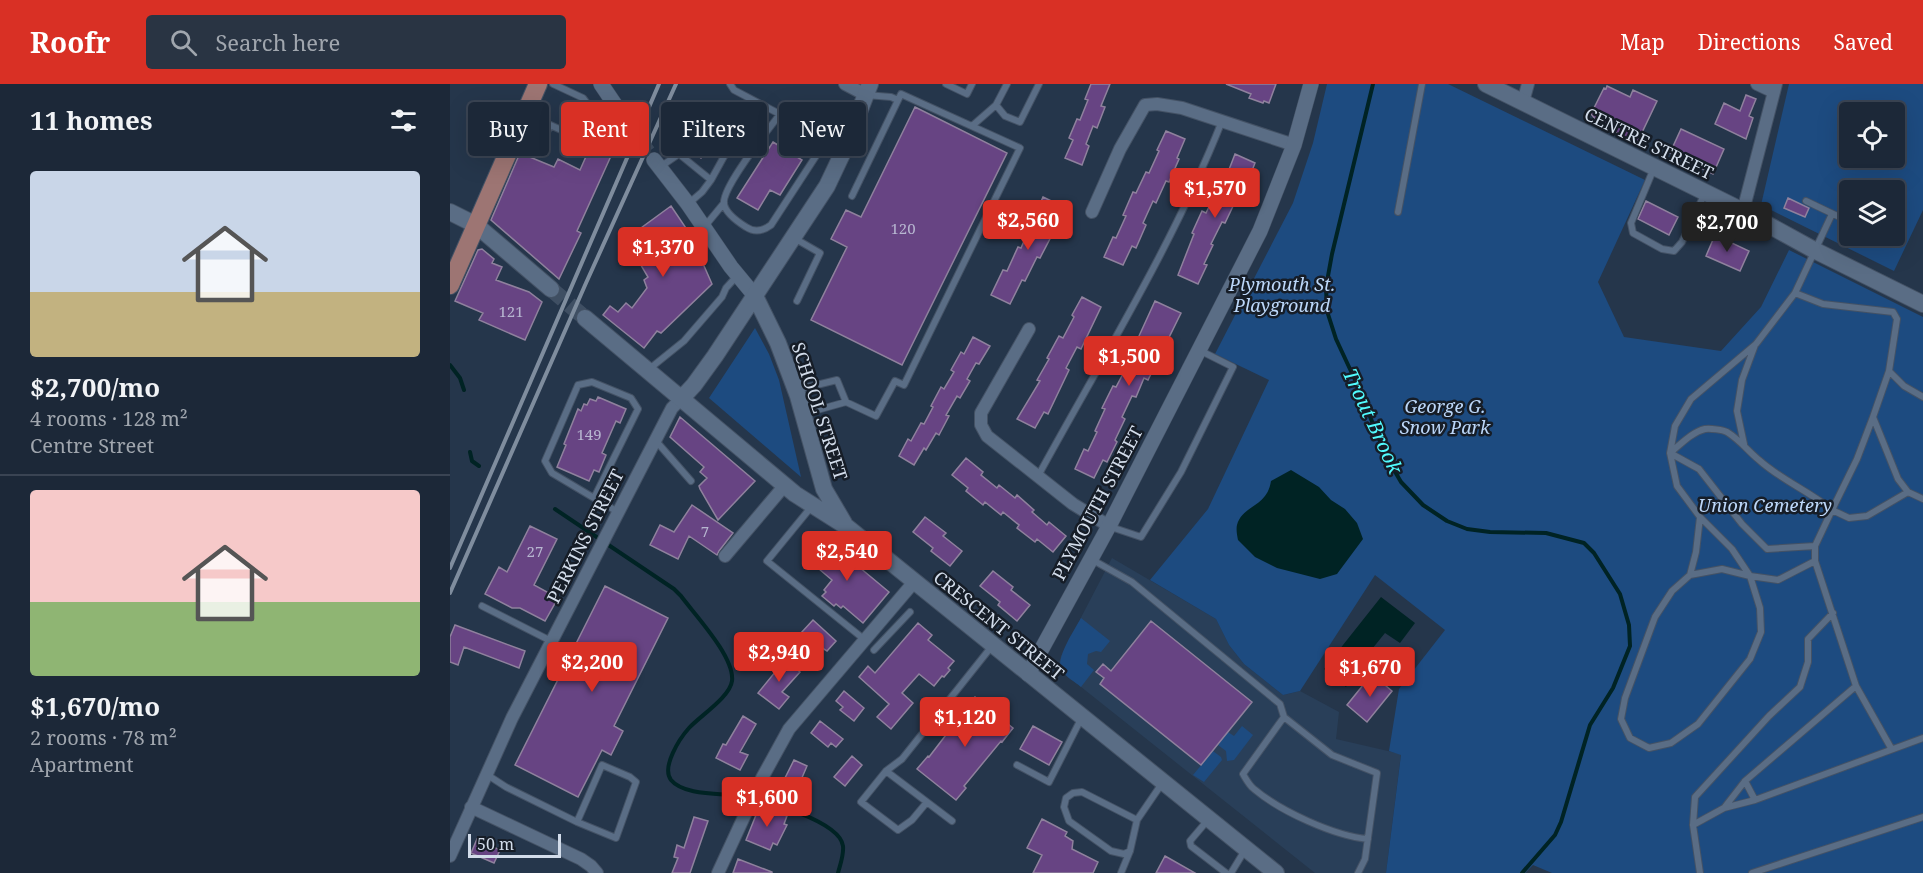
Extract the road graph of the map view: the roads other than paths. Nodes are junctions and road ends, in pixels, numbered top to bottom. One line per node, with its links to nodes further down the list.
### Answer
1 (538, 84): 18 (main road)
2 (553, 84): 25 (lane)
3 (601, 84): 19 (street)
4 (730, 84): 22 (lane)
5 (845, 84): 16 (street)
6 (946, 84): 7 (lane)
7 (972, 84)
8 (1006, 84): 21 (lane)
9 (1039, 84): 21 (lane)
10 (1311, 84): 27 (street, PLYMOUTH STREET)
11 (1422, 84): 43 (lane)
12 (1485, 84): 20 (main road, CENTRE STREET)
13 (1528, 84): 20 (street)
14 (1757, 84): 15 (street)
15 (1775, 88): 40 (street)
16 (868, 89): 17 (lane)
17 (898, 100): 26 (lane); 36 (lane)
18 (530, 102)
19 (613, 102)
20 (1523, 102): 33 (main road, CENTRE STREET)
21 (996, 105): 26 (lane)
22 (779, 113)
23 (779, 115): 38 (lane)
24 (1222, 121): 27 (street); 42 (street); 72 (lane)
25 (550, 125)
26 (972, 126): 66 (lane)
27 (1294, 145): 60 (street, PLYMOUTH STREET)
28 (506, 156): 46 (main road)
29 (724, 156): 34 (lane)
30 (816, 156): 38 (lane)
31 (841, 156): 48 (main road)
32 (656, 164): 34 (lane); 39 (street, SCHOOL STREET)
33 (1654, 167): 35 (main road, CENTRE STREET); 35 (lane)
34 (711, 180): 39 (lane)
35 (1705, 192): 40 (main road, CENTRE STREET)
36 (852, 196)
37 (1806, 201): 44 (lane)
38 (723, 203): 47 (lane)
39 (688, 204): 47 (street, SCHOOL STREET)
40 (1743, 211): 49 (main road, CENTRE STREET)
41 (450, 212): 46 (main road)
42 (1092, 212)
43 (1398, 212)
44 (1832, 214): 45 (lane); 49 (lane)
45 (1839, 217)
46 (476, 225): 51 (main road); 52 (main road)
47 (704, 227): 50 (street, SCHOOL STREET)
48 (794, 238): 54 (main road); 55 (lane)
49 (1814, 250): 53 (lane); 56 (main road, CENTRE STREET)
50 (738, 275): 54 (street, SCHOOL STREET); 61 (lane)
51 (450, 285)
52 (551, 289)
53 (1795, 293): 59 (lane); 62 (lane)
54 (755, 296): 63 (main road, SCHOOL STREET); 65 (main road)
55 (798, 302)
56 (1923, 304)
57 (585, 318): 61 (main road, CRESCENT STREET)
58 (1029, 329): 72 (street)
59 (1756, 344): 70 (lane); 71 (lane)
60 (1199, 350): 82 (street, PLYMOUTH STREET); 82 (lane)
61 (647, 371): 65 (main road, CRESCENT STREET)
62 (1889, 371): 64 (lane); 68 (lane)
63 (795, 390): 66 (lane); 67 (main road, SCHOOL STREET)
64 (1923, 397)
65 (681, 399): 69 (street, PERKINS STREET); 74 (main road, CRESCENT STREET)
66 (846, 402): 67 (lane)
67 (802, 414): 83 (main road, SCHOOL STREET)
68 (1873, 417): 75 (lane); 79 (lane)
69 (655, 440): 73 (lane); 80 (street, PERKINS STREET)
70 (1743, 444): 71 (lane); 79 (lane)
71 (1670, 453): 81 (lane); 84 (lane)
72 (1038, 476): 82 (street)
73 (691, 481)
74 (785, 485): 78 (main road, CRESCENT STREET); 85 (street)
75 (1908, 492): 77 (lane); 79 (lane)
76 (594, 498): 76 (lane); 80 (lane)
77 (1923, 500)
78 (812, 506): 83 (main road, CRESCENT STREET); 96 (lane)
79 (1832, 510): 84 (lane)
80 (618, 512): 97 (street, PERKINS STREET)
81 (1700, 517): 88 (lane); 89 (lane)
82 (1108, 526): 86 (street, PLYMOUTH STREET)
83 (847, 527): 90 (main road, CRESCENT STREET)
84 (1815, 546): 87 (lane)
85 (725, 556)
86 (1090, 559): 100 (street, PLYMOUTH STREET); 103 (lane)
87 (1815, 561): 89 (lane); 93 (lane)
88 (1690, 575): 89 (lane); 89 (lane)
89 (1750, 576)
90 (914, 582): 94 (street); 98 (main road, CRESCENT STREET)
91 (482, 606): 97 (lane)
92 (910, 612): 95 (lane)
93 (1833, 613): 101 (lane); 120 (lane)
94 (884, 616): 95 (lane); 96 (street)
95 (896, 628): 99 (lane)
96 (865, 640): 126 (street)
97 (551, 641): 108 (street, PERKINS STREET)
98 (992, 646): 100 (main road, CRESCENT STREET); 107 (lane)
99 (874, 650)
100 (1028, 674): 102 (main road, CRESCENT STREET)
101 (1856, 686): 105 (lane); 109 (lane)
102 (1082, 717): 106 (lane); 110 (main road, CRESCENT STREET)
103 (1284, 717): 121 (lane); 121 (lane)
104 (1923, 738): 105 (lane)
105 (1891, 748): 111 (lane)
106 (1017, 765)
107 (886, 771): 112 (lane); 112 (lane)
108 (485, 774): 113 (street, PERKINS STREET); 119 (lane)
109 (1745, 781): 111 (lane); 114 (lane)
110 (1164, 782): 116 (main road, CRESCENT STREET); 117 (lane)
111 (1755, 800): 114 (lane)
112 (927, 802): 118 (lane)
113 (471, 807): 124 (street, PERKINS STREET); 125 (street)
114 (1724, 808): 120 (lane)
115 (1923, 817): 133 (lane)
116 (1210, 819): 122 (main road, CRESCENT STREET); 128 (lane)
117 (1137, 820): 123 (lane); 123 (lane)
118 (952, 821)
119 (578, 822): 119 (lane)
120 (1693, 825): 132 (lane)
121 (1368, 839): 131 (lane)
122 (1246, 848): 129 (lane); 130 (main road, CRESCENT STREET)
123 (1130, 851): 127 (lane)
124 (450, 856)
125 (597, 873)
126 (718, 873)
127 (1121, 873)
128 (1226, 873)
129 (1231, 873)
130 (1276, 873)
131 (1358, 873)
132 (1700, 873)
133 (1752, 873)

